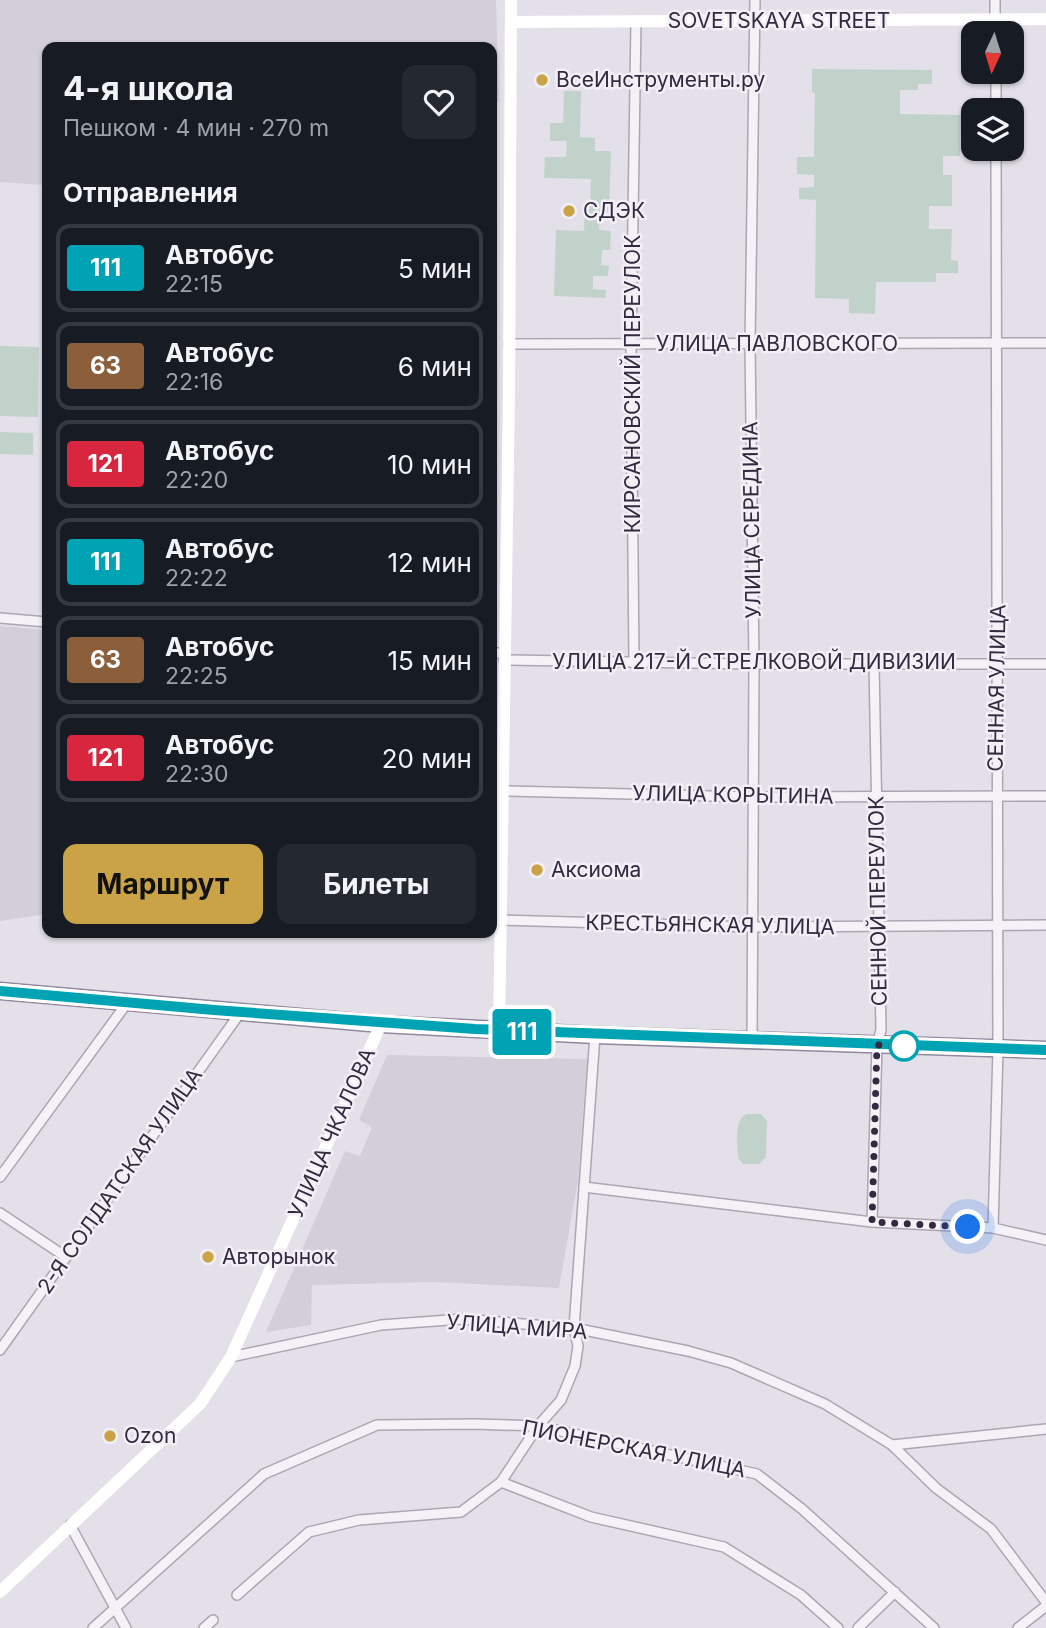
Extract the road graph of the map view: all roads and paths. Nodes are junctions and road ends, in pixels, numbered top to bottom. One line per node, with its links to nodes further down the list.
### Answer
1 (511, 0): 7 (street)
2 (755, 0): 6 (street, УЛИЦА СЕРЕДИНА)
3 (995, 0): 4 (street)
4 (995, 19): 5 (street, SOVETSKAYA STREET); 6 (street, SOVETSKAYA STREET)
5 (1046, 19)
6 (755, 21): 8 (street, SOVETSKAYA STREET); 10 (street, УЛИЦА СЕРЕДИНА)
7 (511, 22): 8 (street, SOVETSKAYA STREET); 12 (street)
8 (636, 22): 13 (street, КИРСАНОВСКИЙ ПЕРЕУЛОК)
9 (996, 161): 14 (street, СЕННАЯ УЛИЦА)
10 (750, 343): 13 (street, УЛИЦА ПАВЛОВСКОГО); 14 (street, УЛИЦА ПАВЛОВСКОГО); 19 (street, УЛИЦА СЕРЕДИНА)
11 (1046, 343): 14 (street, УЛИЦА ПАВЛОВСКОГО)
12 (509, 344): 13 (street, УЛИЦА ПАВЛОВСКОГО); 17 (street)
13 (631, 344): 18 (street, КИРСАНОВСКИЙ ПЕРЕУЛОК)
14 (998, 344): 21 (street, СЕННАЯ УЛИЦА)
15 (0, 618): 16 (street)
16 (42, 622)
17 (500, 655): 18 (street, УЛИЦА 217-Й СТРЕЛКОВОЙ ДИВИЗИИ); 23 (street)
18 (634, 663): 19 (street, УЛИЦА 217-Й СТРЕЛКОВОЙ ДИВИЗИИ)
19 (754, 664): 20 (street, УЛИЦА 217-Й СТРЕЛКОВОЙ ДИВИЗИИ); 26 (street, УЛИЦА СЕРЕДИНА)
20 (874, 664): 21 (street, УЛИЦА 217-Й СТРЕЛКОВОЙ ДИВИЗИИ); 27 (street, СЕННОЙ ПЕРЕУЛОК)
21 (998, 664): 22 (street, УЛИЦА 217-Й СТРЕЛКОВОЙ ДИВИЗИИ); 24 (street, СЕННАЯ УЛИЦА)
22 (1046, 664)
23 (503, 790): 26 (street, УЛИЦА КОРЫТИНА); 28 (street)
24 (996, 795): 25 (street, УЛИЦА КОРЫТИНА); 27 (street, УЛИЦА КОРЫТИНА); 29 (street, СЕННАЯ УЛИЦА)
25 (1046, 796)
26 (753, 797): 27 (street, УЛИЦА КОРЫТИНА); 32 (street, УЛИЦА СЕРЕДИНА)
27 (876, 797): 31 (street, СЕННОЙ ПЕРЕУЛОК)
28 (501, 920): 32 (street, КРЕСТЬЯНСКАЯ УЛИЦА); 37 (street)
29 (996, 925): 30 (street, КРЕСТЬЯНСКАЯ УЛИЦА); 31 (street, КРЕСТЬЯНСКАЯ УЛИЦА); 41 (street, СЕННАЯ УЛИЦА)
30 (1046, 925)
31 (878, 927): 32 (street, КРЕСТЬЯНСКАЯ УЛИЦА); 40 (street, СЕННОЙ ПЕРЕУЛОК)
32 (754, 928): 39 (street, УЛИЦА СЕРЕДИНА)
33 (0, 991): 34 (highway)
34 (127, 1003): 35 (highway); 43 (street)
35 (240, 1013): 36 (highway); 49 (street, 2-Я СОЛДАТСКАЯ УЛИЦА)
36 (381, 1024): 37 (highway); 52 (street, УЛИЦА ЧКАЛОВА)
37 (499, 1031): 38 (highway)
38 (595, 1035): 39 (highway); 44 (street)
39 (752, 1040): 40 (highway)
40 (877, 1045): 41 (highway); 46 (street, СЕННОЙ ПЕРЕУЛОК)
41 (998, 1049): 42 (highway); 47 (street, СЕННАЯ УЛИЦА)
42 (1046, 1050)
43 (0, 1177)
44 (584, 1187): 46 (street); 50 (street)
45 (0, 1213): 49 (street)
46 (872, 1222): 47 (street)
47 (993, 1228): 48 (street)
48 (1046, 1240)
49 (66, 1257): 51 (street, 2-Я СОЛДАТСКАЯ УЛИЦА)
50 (574, 1328): 52 (street, УЛИЦА МИРА); 53 (street); 55 (street, УЛИЦА МИРА)
51 (0, 1350)
52 (231, 1357): 57 (street)
53 (538, 1426): 56 (street); 59 (street, ПИОНЕРСКАЯ УЛИЦА); 62 (street, ПИОНЕРСКАЯ УЛИЦА)
54 (1046, 1429): 55 (street)
55 (892, 1445): 61 (street, УЛИЦА МИРА)
56 (501, 1482): 60 (street); 67 (street)
57 (70, 1525): 58 (street); 62 (street)
58 (0, 1592)
59 (895, 1592): 68 (street); 69 (street, ПИОНЕРСКАЯ УЛИЦА)
60 (237, 1595)
61 (1046, 1604): 70 (street)
62 (115, 1609): 64 (street, ПИОНЕРСКАЯ УЛИЦА); 65 (street)
63 (213, 1620): 66 (street)
64 (93, 1628)
65 (126, 1628)
66 (204, 1628)
67 (838, 1628)
68 (858, 1628)
69 (934, 1628)
70 (1018, 1628)

